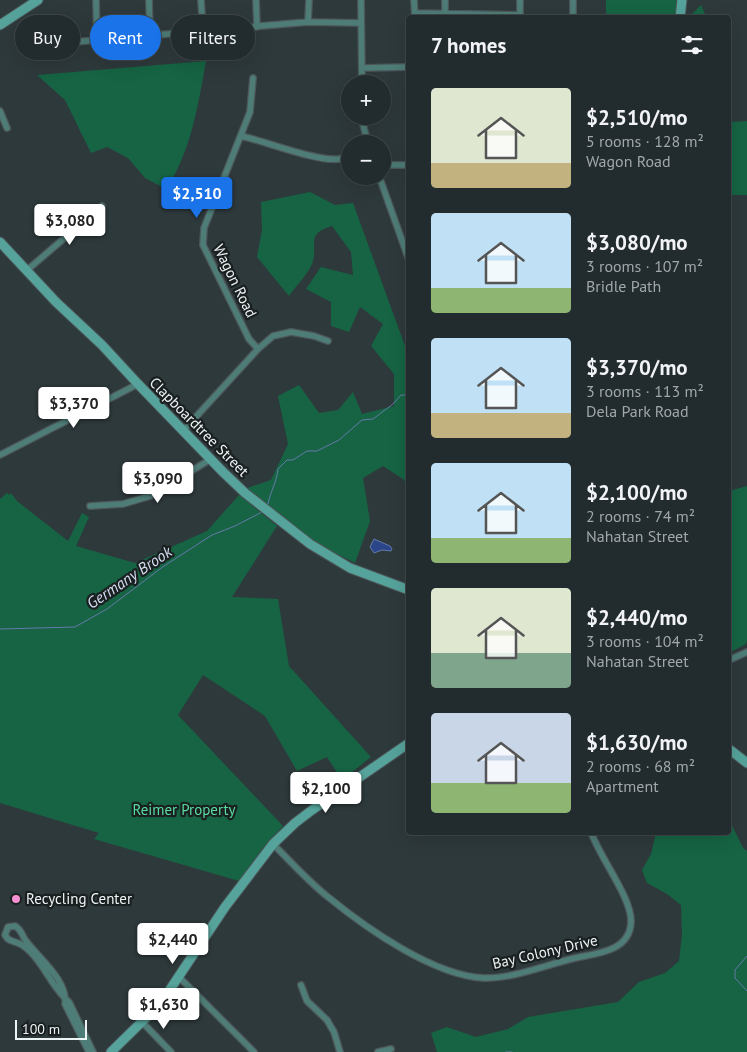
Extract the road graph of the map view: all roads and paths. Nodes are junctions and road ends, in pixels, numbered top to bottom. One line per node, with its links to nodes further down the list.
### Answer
1 (38, 0): 24 (street)
2 (96, 0): 14 (street)
3 (150, 0): 15 (street)
4 (201, 0): 16 (street)
5 (256, 0): 25 (street)
6 (309, 0): 22 (street)
7 (361, 0): 23 (street)
8 (414, 0): 17 (street)
9 (445, 0): 13 (street)
10 (520, 0): 19 (street)
11 (573, 0): 20 (street)
12 (682, 0): 21 (street)
13 (445, 14): 17 (street); 18 (street)
14 (96, 15)
15 (150, 15)
16 (202, 15)
17 (415, 15)
18 (456, 15)
19 (520, 15)
20 (573, 15)
21 (680, 15)
22 (308, 22): 23 (street); 25 (street)
23 (361, 23): 27 (street)
24 (0, 25)
25 (257, 28)
26 (406, 67): 27 (street)
27 (362, 68): 28 (street)
28 (362, 75)
29 (253, 78): 32 (street, Wagon Road)
30 (0, 111): 31 (street)
31 (8, 128)
32 (241, 136): 33 (street); 42 (street, Wagon Road)
33 (341, 157)
34 (391, 165): 35 (street)
35 (406, 165)
36 (382, 185): 39 (street)
37 (102, 206): 40 (street)
38 (0, 242): 40 (street, Clapboardtree Street)
39 (406, 252)
40 (26, 271): 43 (street, Clapboardtree Street)
41 (328, 341): 42 (street)
42 (258, 349): 44 (street)
43 (138, 384): 44 (street, Clapboardtree Street); 45 (street)
44 (184, 431): 46 (street, Clapboardtree Street)
45 (0, 455)
46 (211, 459): 47 (street); 48 (street, Clapboardtree Street)
47 (90, 506)
48 (406, 589)
49 (747, 652): 50 (street)
50 (731, 659)
51 (406, 745): 55 (street)
52 (731, 751): 53 (street)
53 (747, 763)
54 (592, 835): 55 (street, Bay Colony Drive)
55 (273, 844): 56 (street)
56 (179, 978): 59 (street); 65 (street)
57 (301, 985): 66 (street)
58 (66, 998): 58 (street); 61 (street); 62 (street)
59 (142, 1022): 63 (street); 64 (street)
60 (391, 1049): 67 (street)
61 (89, 1052)
62 (93, 1052)
63 (111, 1052)
64 (171, 1052)
65 (254, 1052)
66 (340, 1052)
67 (378, 1052)

